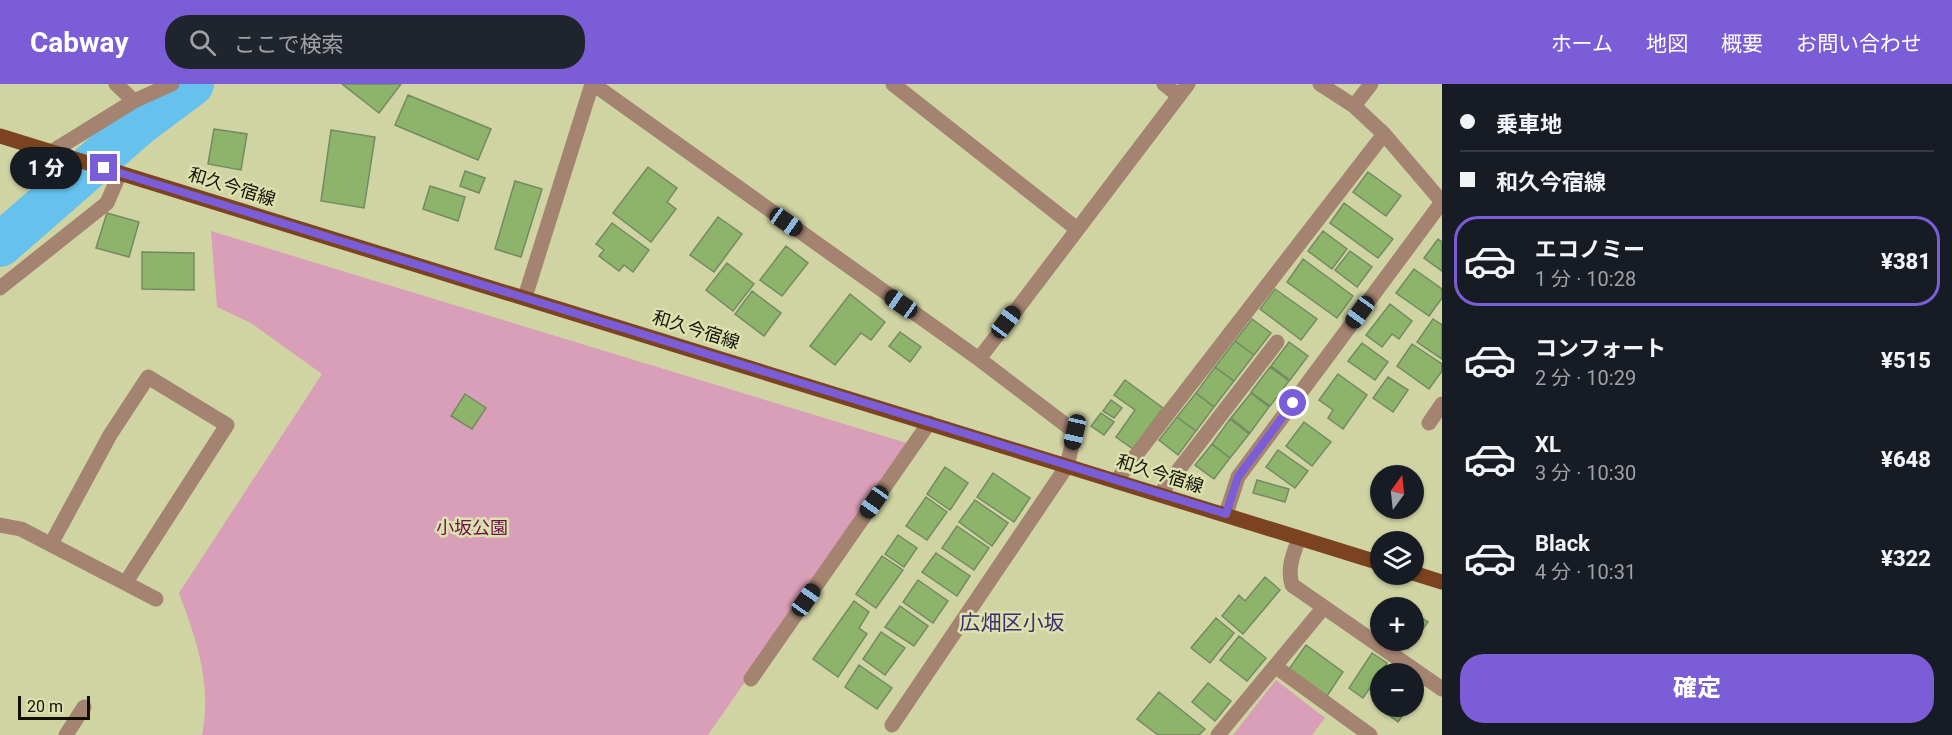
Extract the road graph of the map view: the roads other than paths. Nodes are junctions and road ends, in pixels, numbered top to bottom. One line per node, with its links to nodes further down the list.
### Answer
1 (116, 84): 9 (street)
2 (172, 84): 9 (street)
3 (592, 84): 18 (street); 20 (street)
4 (893, 84): 16 (street)
5 (1164, 84): 8 (street)
6 (1320, 84): 10 (street)
7 (1371, 84): 10 (street)
8 (1184, 90): 16 (street)
9 (134, 101): 13 (street)
10 (1354, 106): 11 (street)
11 (1384, 134): 15 (street); 25 (street)
12 (0, 136): 13 (main road, 和久今宿線)
13 (53, 151): 14 (main road, 和久今宿線)
14 (120, 173): 17 (street); 18 (main road, 和久今宿線)
15 (1442, 202): 27 (street)
16 (1077, 229): 20 (street)
17 (0, 288)
18 (525, 297): 22 (main road, 和久今宿線)
19 (1277, 342): 26 (street)
20 (979, 359): 24 (street)
21 (1442, 404): 23 (street)
22 (929, 423): 24 (main road, 和久今宿線); 38 (street)
23 (1429, 423)
24 (1067, 466): 25 (main road, 和久今宿線); 41 (street)
25 (1116, 481): 26 (main road, 和久今宿線)
26 (1160, 494): 27 (main road, 和久今宿線)
27 (1226, 514): 29 (main road, 和久今宿線)
28 (0, 525): 30 (street)
29 (1299, 538): 31 (main road, 和久今宿線); 36 (street)
30 (51, 544): 33 (street); 33 (street)
31 (1370, 560)
32 (1424, 576): 34 (main road)
33 (126, 582): 35 (street)
34 (1442, 582)
35 (156, 599)
36 (1324, 607): 37 (street); 39 (street)
37 (1276, 667): 43 (street); 44 (street)
38 (751, 679)
39 (1442, 689)
40 (84, 707): 42 (street)
41 (892, 725)
42 (66, 735)
43 (1218, 735)
44 (1370, 735)

